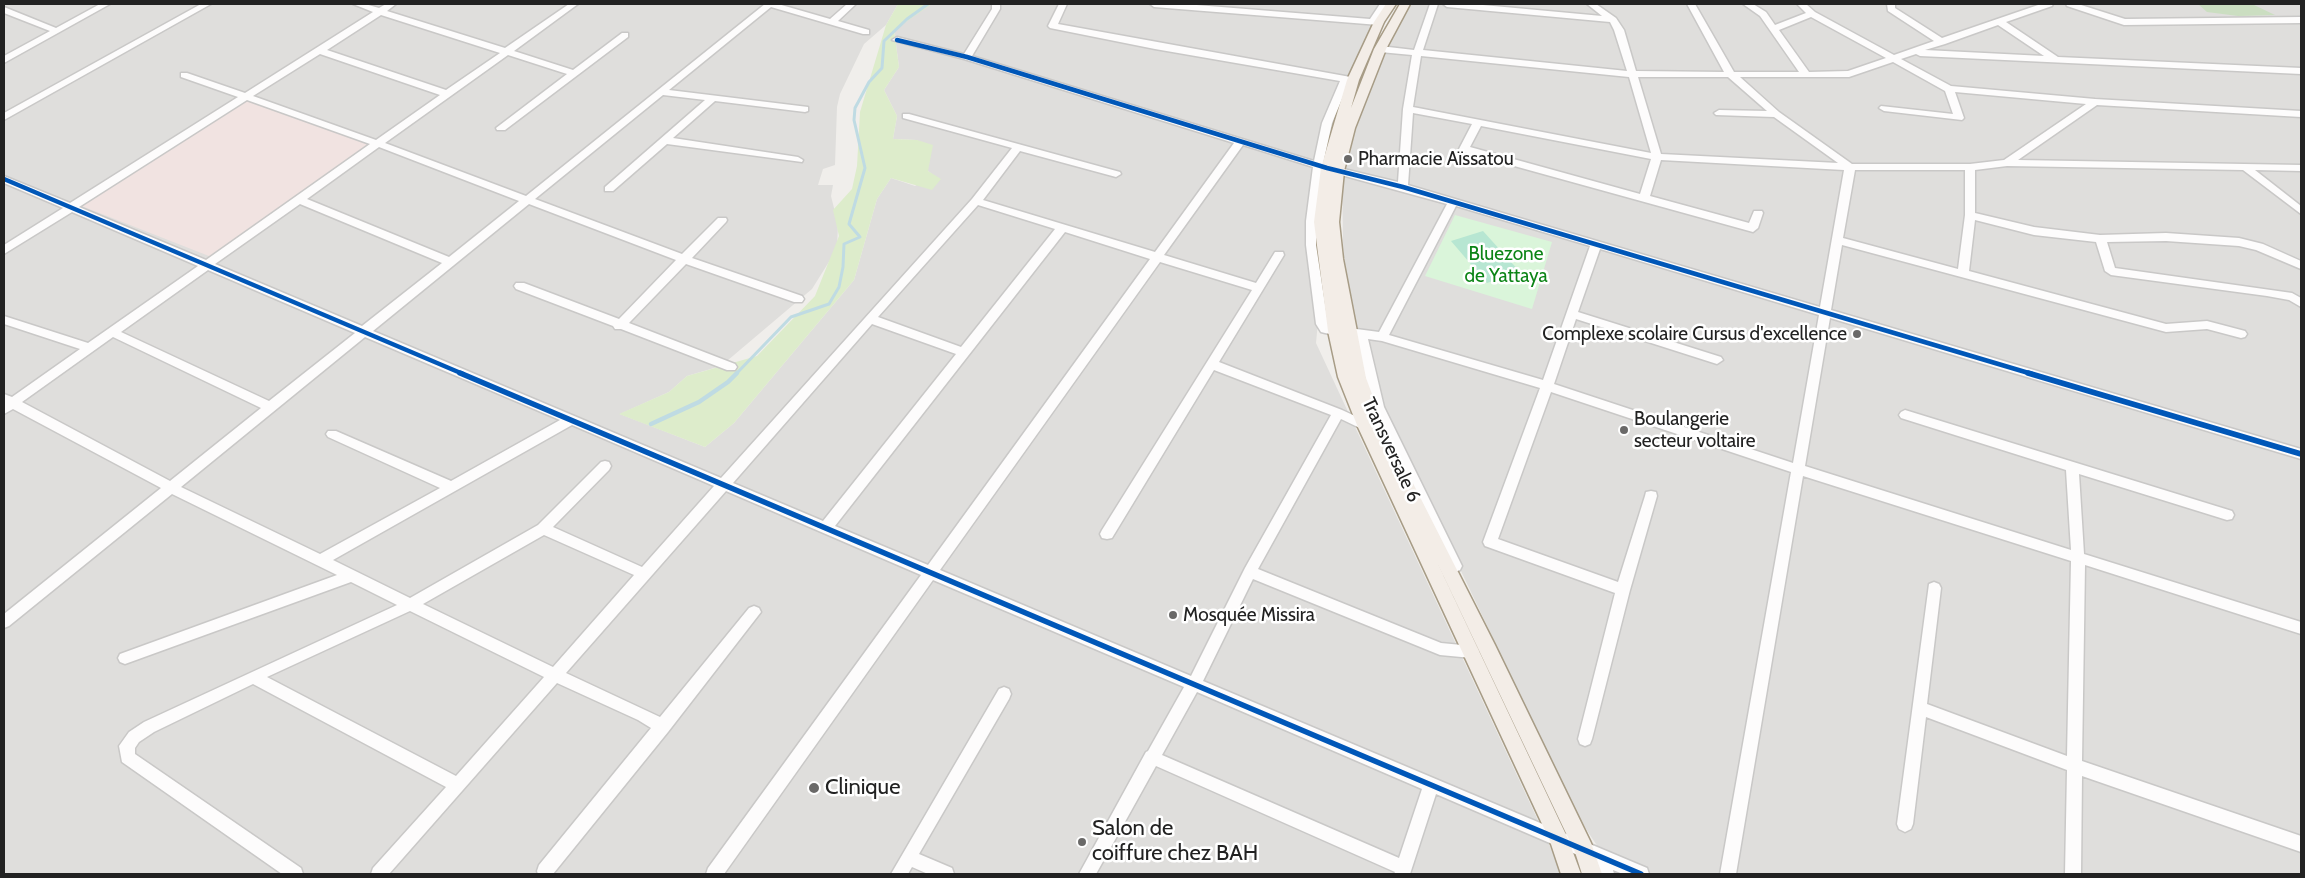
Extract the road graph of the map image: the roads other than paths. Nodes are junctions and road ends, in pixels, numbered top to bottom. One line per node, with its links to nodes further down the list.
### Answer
1 (14, 4): 25 (street)
2 (106, 4): 34 (street)
3 (207, 4): 68 (street)
4 (356, 4): 26 (street)
5 (392, 4): 26 (street)
6 (574, 4): 41 (street)
7 (769, 4): 30 (street); 56 (street)
8 (852, 4): 30 (street)
9 (996, 4): 44 (street)
10 (1063, 4): 54 (street)
11 (1154, 4): 24 (street)
12 (1384, 4): 31 (street)
13 (1391, 4): 31 (main road, Transversale 6)
14 (1405, 4): 39 (main road, Transversale 6)
15 (1434, 4): 43 (street)
16 (1447, 4): 28 (street)
17 (1591, 4): 28 (street)
18 (1691, 4): 51 (street)
19 (1747, 4): 33 (street)
20 (1801, 4): 27 (street)
21 (1892, 4): 38 (street)
22 (2049, 4): 32 (street)
23 (2070, 4): 29 (street)
24 (1238, 7): 31 (street)
25 (4, 10): 34 (street)
26 (380, 12): 40 (street); 41 (street)
27 (1812, 14): 33 (street); 45 (street)
28 (1613, 20): 50 (street)
29 (2301, 20)
30 (832, 22): 35 (street)
31 (1376, 22): 54 (main road, Transversale 6)
32 (2000, 22): 38 (street); 47 (street)
33 (1773, 29): 53 (street)
34 (57, 31): 46 (street)
35 (866, 32)
36 (625, 35): 49 (street)
37 (897, 40): 44 (street)
38 (1942, 42): 42 (street)
39 (1380, 49): 43 (street); 80 (main road, Transversale 6)
40 (319, 50): 57 (street); 58 (street)
41 (506, 51): 49 (street); 57 (street)
42 (1910, 52): 45 (street); 47 (street)
43 (1417, 54): 50 (street); 63 (street)
44 (966, 57): 72 (street)
45 (1892, 58): 53 (street); 55 (street)
46 (4, 60)
47 (2055, 60): 48 (street)
48 (2301, 71)
49 (573, 74): 70 (street)
50 (1631, 74): 51 (street); 75 (street)
51 (1731, 74): 53 (street); 65 (street)
52 (184, 75): 58 (street)
53 (1806, 76)
54 (1350, 79): 80 (main road, Transversale 6)
55 (1949, 89): 60 (street); 61 (street)
56 (660, 92): 59 (street); 89 (street)
57 (447, 94): 73 (street)
58 (244, 98): 73 (street); 92 (street)
59 (713, 98): 62 (street); 71 (street)
60 (2095, 102): 66 (street); 77 (street)
61 (1884, 108)
62 (805, 109)
63 (1408, 109): 69 (street); 85 (street)
64 (1719, 113): 65 (street)
65 (1776, 114): 78 (street)
66 (2301, 114)
67 (906, 116): 74 (street)
68 (4, 117)
69 (1478, 122): 75 (street); 87 (street)
70 (501, 128)
71 (664, 140): 76 (street); 86 (street)
72 (1240, 142): 80 (street); 103 (street)
73 (379, 144): 88 (street); 89 (street)
74 (1018, 147): 83 (street); 90 (street)
75 (1658, 157): 78 (street); 87 (street)
76 (798, 160)
77 (2007, 164): 79 (street); 82 (street)
78 (1850, 167): 79 (street); 99 (street)
79 (1970, 167): 95 (street)
80 (1328, 168): 85 (street); 120 (main road, Transversale 6); 120 (main road, Transversale 6)
81 (2301, 168): 82 (street)
82 (2247, 169): 93 (street)
83 (1116, 174)
84 (4, 179): 92 (street)
85 (1403, 187): 91 (street)
86 (609, 189)
87 (1644, 198): 94 (street)
88 (299, 200): 105 (street); 107 (street)
89 (526, 200): 104 (street); 105 (street)
90 (976, 201): 97 (street); 115 (street)
91 (1453, 203): 100 (street); 122 (street)
92 (72, 208): 101 (street); 107 (street)
93 (2301, 211)
94 (1758, 213)
95 (1970, 215): 98 (street); 108 (street)
96 (722, 220): 104 (street)
97 (1062, 228): 103 (street); 124 (street)
98 (2100, 239): 106 (street); 112 (street)
99 (1837, 240): 108 (street); 113 (street)
100 (1596, 245): 113 (street); 114 (street)
101 (4, 250)
102 (1279, 255): 110 (street)
103 (1157, 257): 110 (street); 151 (street)
104 (684, 259): 111 (street); 117 (street)
105 (450, 262): 119 (street)
106 (2301, 265)
107 (208, 266): 118 (street); 119 (street)
108 (1963, 275): 121 (street)
109 (520, 286): 117 (street)
110 (1258, 288): 126 (street)
111 (798, 299)
112 (2301, 303)
113 (1824, 313): 136 (street); 139 (street)
114 (1572, 314): 125 (street); 128 (street)
115 (871, 319): 124 (street); 140 (street)
116 (4, 320): 123 (street)
117 (619, 326): 127 (street)
118 (112, 332): 123 (street); 130 (street)
119 (364, 332): 130 (street); 133 (street)
120 (1348, 332): 122 (street); 134 (main road, Transversale 6); 176 (main road, Transversale 6)
121 (2241, 334)
122 (1382, 337): 128 (street)
123 (89, 348): 129 (street)
124 (963, 352): 145 (street)
125 (1717, 360)
126 (1212, 364): 131 (street); 147 (street)
127 (731, 367)
128 (1547, 386): 139 (street); 155 (street)
129 (7, 403): 141 (street)
130 (270, 407): 141 (street)
131 (1338, 413): 134 (street); 150 (street)
132 (1905, 415): 138 (street)
133 (571, 420): 140 (street); 142 (street)
134 (1364, 425): 160 (main road, Transversale 6)
135 (332, 434): 142 (street)
136 (2301, 454)
137 (605, 466): 146 (street)
138 (2072, 468): 144 (street); 148 (street)
139 (1797, 469): 148 (street); 191 (street)
140 (725, 485): 145 (street); 152 (street)
141 (170, 487): 149 (street); 158 (street)
142 (451, 487): 149 (street)
143 (1651, 496): 155 (street)
144 (2227, 515)
145 (825, 528): 151 (street)
146 (543, 529): 152 (street); 156 (street)
147 (1107, 534)
148 (2078, 558): 159 (street); 170 (street)
149 (320, 561): 153 (street)
150 (1250, 572): 160 (street); 164 (street)
151 (931, 573): 164 (street); 183 (street)
152 (645, 574): 162 (street)
153 (351, 576): 156 (street); 161 (street)
154 (1934, 588): 166 (street)
155 (1623, 590): 168 (street)
156 (410, 605): 162 (street); 163 (street)
157 (754, 612): 167 (street)
158 (4, 622)
159 (2301, 628)
160 (1472, 652): 174 (main road, Transversale 6)
161 (125, 658)
162 (554, 676): 167 (street); 171 (street)
163 (253, 677): 171 (street); 181 (street)
164 (1194, 684): 169 (street); 172 (street)
165 (1004, 694): 178 (street)
166 (1919, 708): 170 (street); 173 (street)
167 (663, 727): 179 (street)
168 (1585, 739)
169 (1151, 757): 180 (street); 186 (street)
170 (2075, 766): 175 (street); 192 (street)
171 (458, 785): 182 (street)
172 (1431, 785): 174 (street); 180 (street)
173 (1905, 824)
174 (1559, 840): 176 (street); 187 (main road, Transversale 6)
175 (2301, 844)
176 (1584, 850): 177 (street); 188 (main road, Transversale 6)
177 (1600, 857): 189 (street); 190 (street)
178 (909, 858): 184 (street); 185 (street)
179 (545, 871)
180 (1403, 871)
181 (296, 874)
182 (379, 874)
183 (714, 874)
184 (899, 874)
185 (946, 874)
186 (1087, 874)
187 (1571, 874)
188 (1592, 874)
189 (1606, 874)
190 (1640, 874)
191 (1728, 874)
192 (2073, 874)

